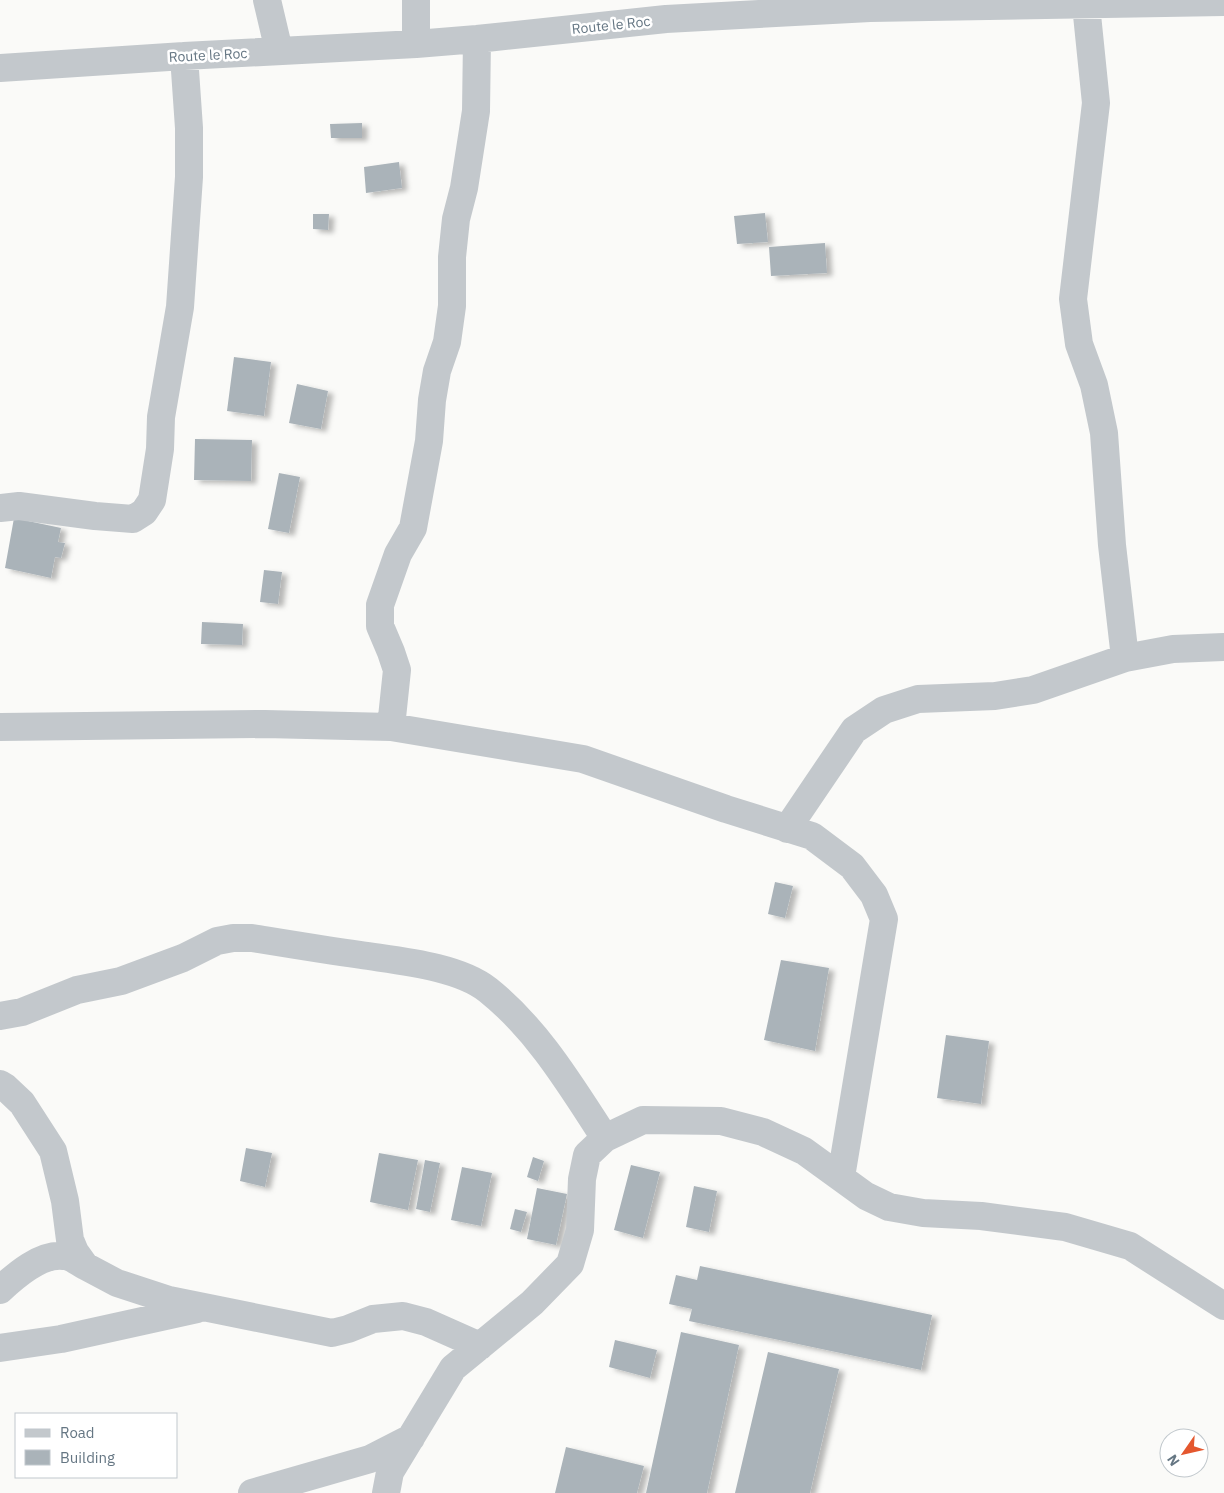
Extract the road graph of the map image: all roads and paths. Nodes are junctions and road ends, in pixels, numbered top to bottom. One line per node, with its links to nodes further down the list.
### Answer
1 (267, 0): 7 (street)
2 (416, 0): 6 (street)
3 (1224, 2): 4 (street, Route le Roc)
4 (1086, 5): 5 (street, Route le Roc); 12 (street)
5 (477, 39): 6 (street, Route le Roc); 14 (street)
6 (416, 44): 7 (street, Route le Roc)
7 (279, 51): 8 (street, Route le Roc)
8 (184, 56): 9 (street, Route le Roc); 10 (street)
9 (0, 68)
10 (0, 508)
11 (1224, 646): 12 (street)
12 (1125, 658): 15 (street)
13 (0, 727): 14 (street)
14 (391, 727): 15 (street)
15 (787, 829): 19 (street)
16 (0, 1016): 18 (street)
17 (0, 1084): 20 (street)
18 (605, 1138): 19 (street); 24 (street)
19 (841, 1177): 22 (street)
20 (85, 1266): 21 (street); 23 (street)
21 (0, 1290)
22 (1224, 1306)
23 (206, 1307): 24 (street); 25 (street)
24 (480, 1346): 26 (street)
25 (0, 1348)
26 (411, 1438): 27 (street); 28 (street)
27 (252, 1493)
28 (386, 1493)

